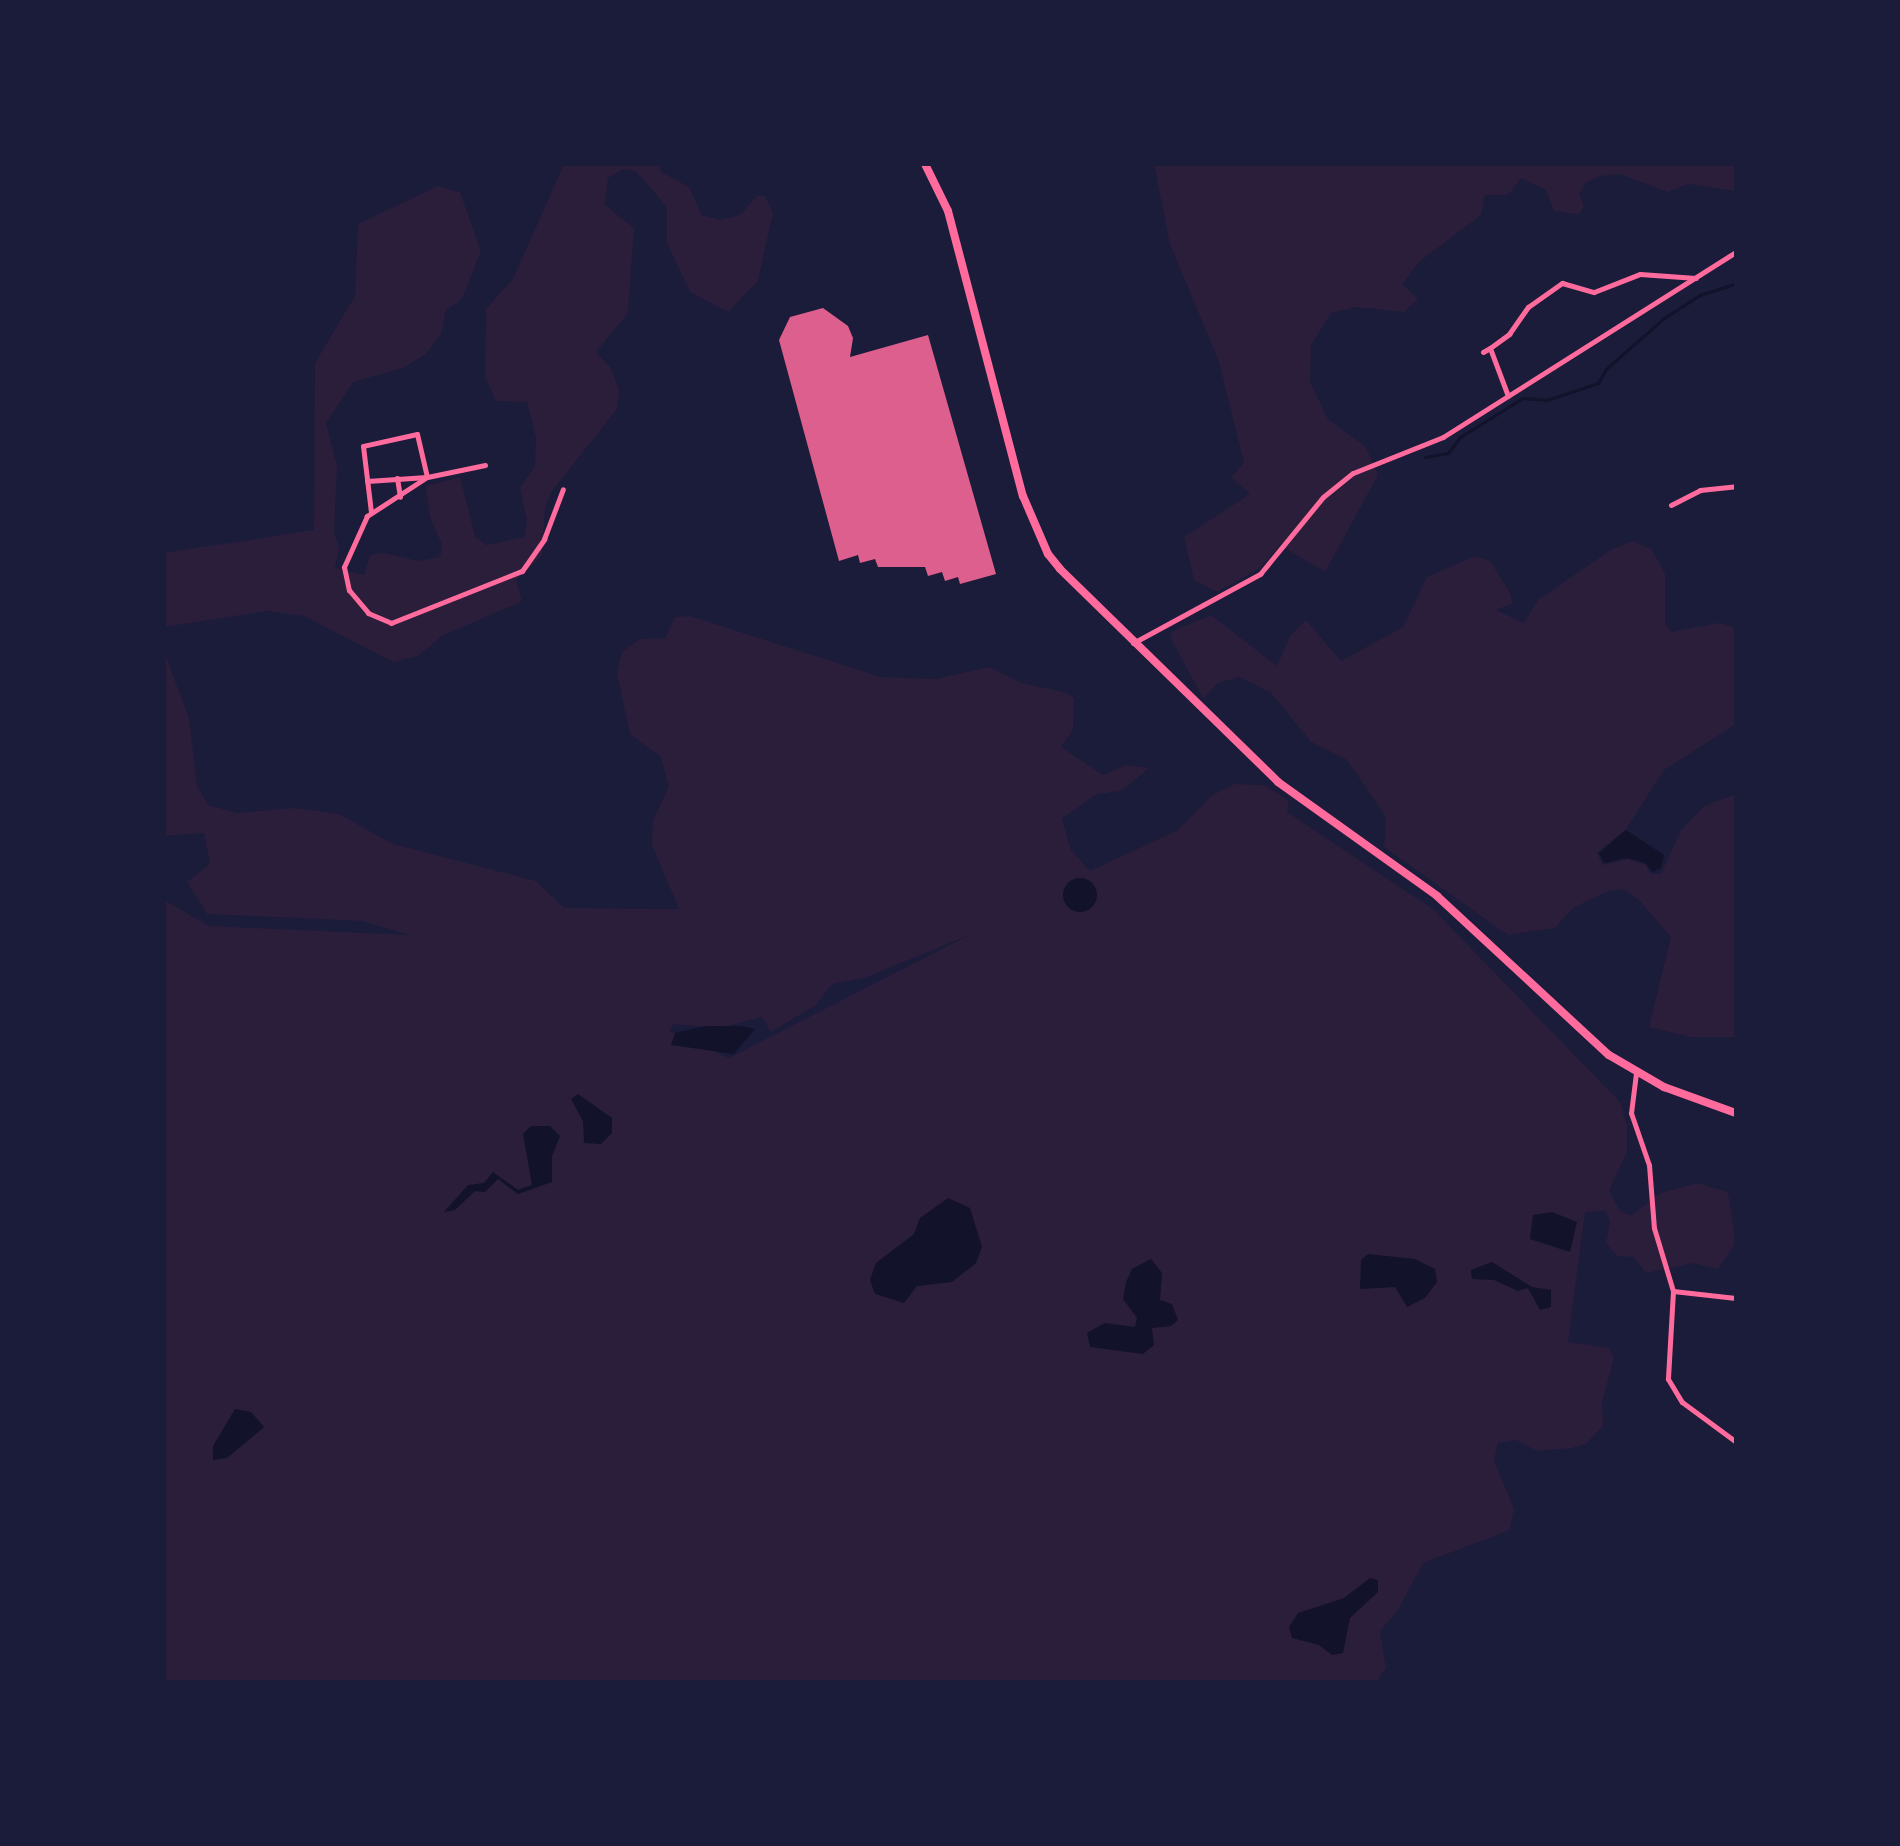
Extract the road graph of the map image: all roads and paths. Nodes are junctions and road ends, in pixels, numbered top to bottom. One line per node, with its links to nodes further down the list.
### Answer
1 (925, 164): 16 (main road)
2 (1736, 252): 3 (street)
3 (1697, 278): 4 (street); 6 (street)
4 (1490, 348): 5 (street); 6 (street)
5 (1483, 352)
6 (1508, 396): 16 (street)
7 (485, 465): 8 (street)
8 (427, 477): 9 (street); 10 (street); 13 (street)
9 (397, 478): 10 (street); 13 (street)
10 (367, 481): 15 (street)
11 (1736, 486): 14 (street)
12 (563, 489): 15 (street)
13 (400, 497): 15 (street)
14 (1671, 505)
15 (371, 512)
16 (1133, 643): 17 (main road)
17 (1636, 1073): 18 (main road); 19 (street)
18 (1736, 1113)
19 (1673, 1291): 20 (street); 21 (street)
20 (1736, 1298)
21 (1736, 1442)

